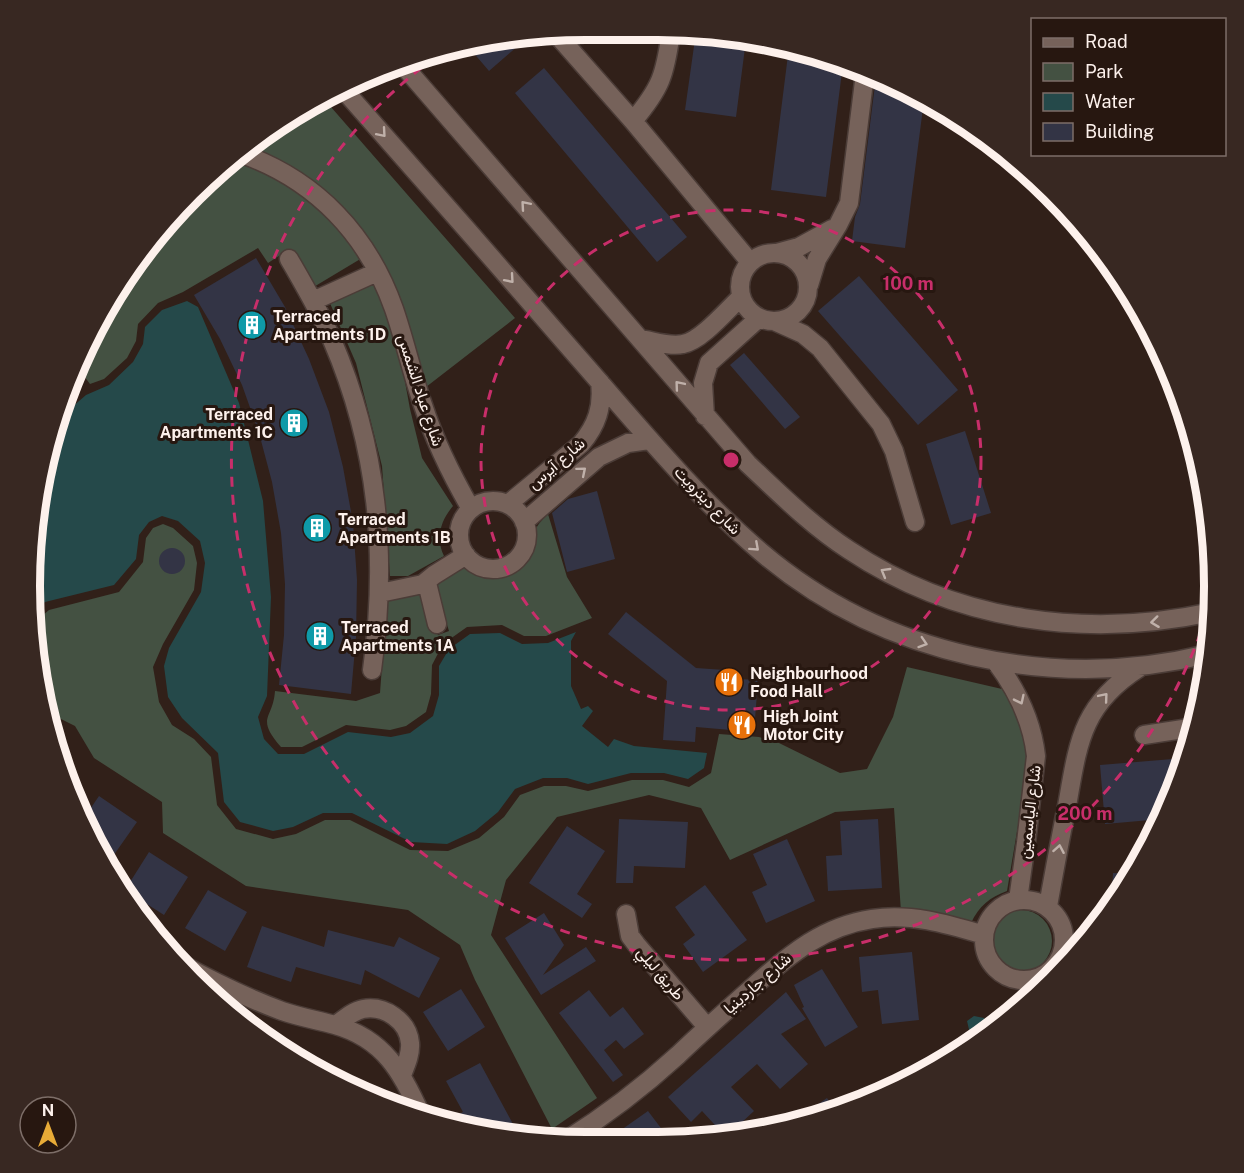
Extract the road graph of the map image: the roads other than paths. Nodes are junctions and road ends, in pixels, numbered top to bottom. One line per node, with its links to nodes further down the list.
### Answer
1 (563, 41): 6 (street)
2 (670, 41): 6 (street)
3 (408, 70): 17 (street, one-way to 3)
4 (864, 81): 8 (street)
5 (349, 95): 19 (street, شارع ديترويت, one-way to 19)
6 (633, 121): 11 (street)
7 (249, 157): 12 (street, شارع عباد الشمس)
8 (838, 225): 9 (street); 13 (street)
9 (777, 252): 11 (street); 13 (street)
10 (289, 259): 15 (street)
11 (750, 262): 14 (street)
12 (377, 272): 15 (street); 23 (street, شارع عباد الشمس)
13 (808, 291): 16 (street); 18 (street)
14 (741, 297): 16 (street); 17 (street)
15 (313, 301): 28 (street)
16 (766, 320): 18 (street); 20 (street)
17 (640, 339): 20 (street, one-way to 17)
18 (820, 348): 25 (street)
19 (600, 382): 21 (street, شارع ديترويت); 22 (street, شارع آيرس)
20 (705, 416): 29 (street, one-way to 20)
21 (649, 440): 24 (street, شارع آيرس, one-way to 21); 32 (street, شارع ديترويت, one-way to 32)
22 (508, 504): 23 (street); 24 (street)
23 (471, 509): 26 (street)
24 (524, 522): 26 (street)
25 (915, 522)
26 (466, 555): 27 (street)
27 (430, 579): 28 (street); 30 (street)
28 (380, 586): 34 (street)
29 (1202, 614)
30 (437, 624)
31 (1199, 656): 33 (street, شارع ديترويت)
32 (996, 662): 33 (street, شارع ديترويت); 37 (street, شارع الياسمين, one-way to 37)
33 (1140, 667): 38 (street, شارع الياسمين, one-way to 33)
34 (372, 670)
35 (1185, 729): 36 (street)
36 (1144, 735)
37 (1018, 900): 38 (street); 40 (street)
38 (1048, 906): 41 (street)
39 (626, 914): 45 (street, طريق ليلي)
40 (984, 935): 42 (street); 45 (street, شارع جاردينيا)
41 (1069, 946)
42 (1040, 977)
43 (213, 985): 44 (street)
44 (336, 1025): 46 (street); 46 (street)
45 (707, 1027): 48 (street, شارع جاردينيا)
46 (402, 1075): 47 (street)
47 (417, 1106)
48 (579, 1132)

